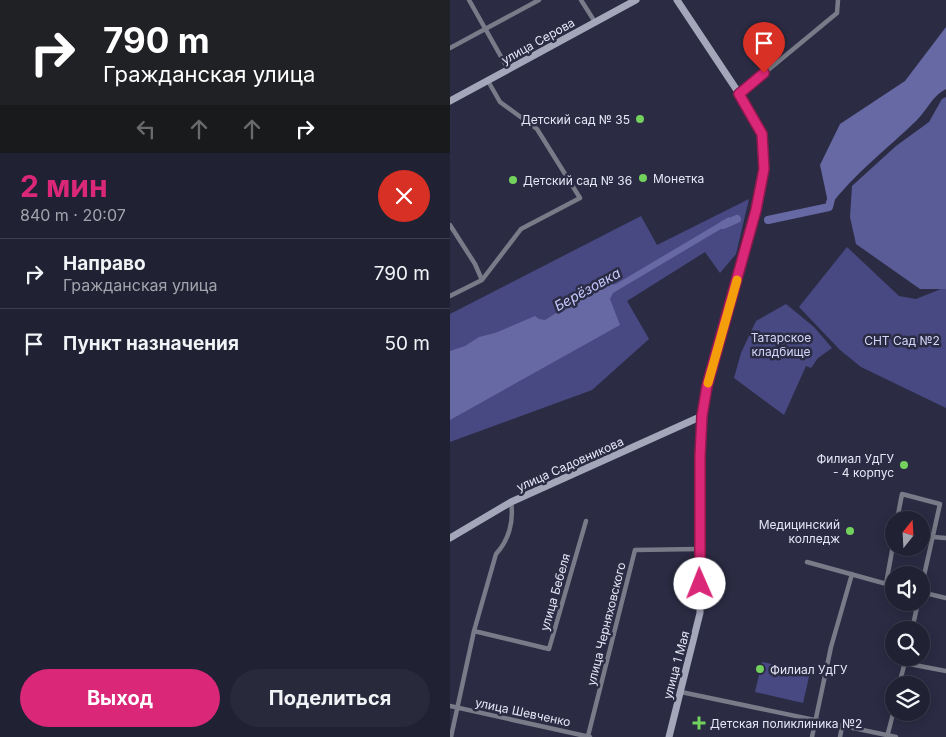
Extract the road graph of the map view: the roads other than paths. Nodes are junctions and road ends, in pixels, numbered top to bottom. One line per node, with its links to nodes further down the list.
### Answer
1 (469, 0): 8 (street)
2 (538, 0): 8 (street)
3 (581, 0): 7 (street)
4 (636, 0): 7 (main road, улица Серова)
5 (838, 0): 12 (street)
6 (680, 1): 12 (main road, улица 1 Мая)
7 (596, 22): 10 (main road, улица Серова)
8 (485, 29): 9 (street); 10 (street)
9 (450, 48)
10 (508, 70): 11 (main road, улица Серова)
11 (488, 81): 13 (main road, улица Серова); 15 (street)
12 (739, 94): 17 (main road, улица 1 Мая)
13 (450, 101)
14 (450, 225): 15 (street)
15 (482, 280): 16 (street)
16 (450, 296)
17 (702, 416): 18 (main road, улица Садовникова); 24 (main road, улица 1 Мая)
18 (511, 502): 22 (main road, улица Садовникова); 31 (street)
19 (899, 511): 21 (street)
20 (586, 521): 31 (street, улица Бебеля)
21 (933, 536): 23 (street); 26 (street)
22 (450, 538)
23 (946, 538)
24 (699, 549): 34 (main road, улица 1 Мая); 42 (street, улица Черняховского)
25 (807, 562): 27 (street)
26 (926, 566)
27 (852, 574): 28 (street); 37 (street)
28 (885, 584)
29 (930, 594): 30 (street)
30 (946, 598)
31 (474, 631): 36 (street)
32 (927, 666): 33 (street)
33 (946, 671)
34 (681, 692): 37 (street); 43 (main road, улица 1 Мая)
35 (450, 706): 36 (street, улица Шевченко)
36 (457, 708): 41 (street); 42 (street, улица Шевченко)
37 (815, 721): 39 (street); 44 (street)
38 (891, 721): 40 (street)
39 (842, 727): 40 (street); 45 (street)
40 (888, 736): 46 (street)
41 (451, 737)
42 (590, 737)
43 (670, 737)
44 (812, 737)
45 (840, 737)
46 (896, 737)

